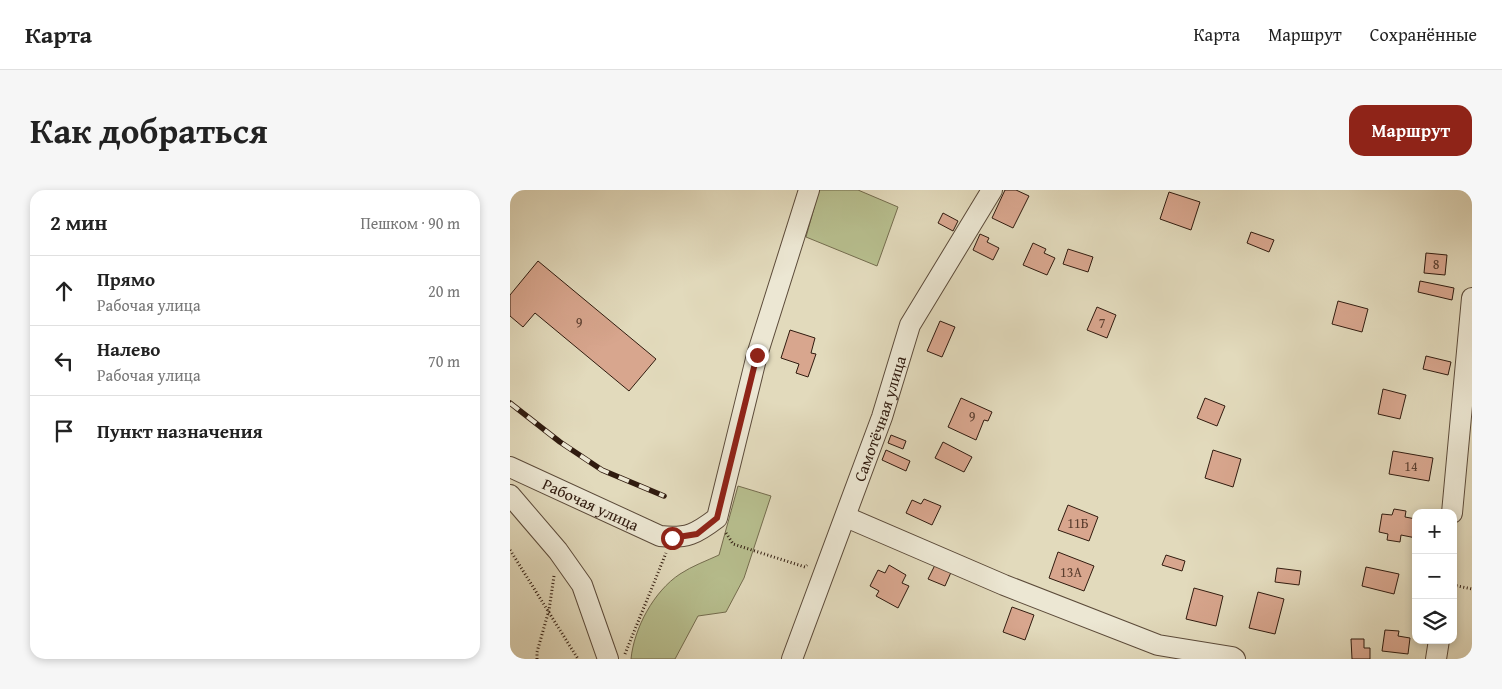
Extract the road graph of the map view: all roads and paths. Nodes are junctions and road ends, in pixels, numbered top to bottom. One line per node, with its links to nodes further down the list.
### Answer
1 (809, 190): 8 (street)
2 (992, 190): 7 (street, Самотёчная улица)
3 (1472, 298): 6 (street)
4 (510, 467): 9 (street, Рабочая улица)
5 (510, 495): 11 (street)
6 (1452, 509)
7 (846, 517): 17 (street); 22 (street, Самотёчная улица)
8 (717, 518): 9 (street, Рабочая улица); 12 (path)
9 (672, 538): 21 (path)
10 (510, 550): 15 (path)
11 (558, 551): 15 (path); 20 (street)
12 (811, 562)
13 (1457, 586): 14 (path)
14 (1472, 589)
15 (549, 610): 18 (path); 19 (path)
16 (1438, 644): 24 (street)
17 (1194, 655): 23 (street)
18 (537, 659)
19 (578, 659)
20 (608, 659)
21 (623, 659)
22 (792, 659)
23 (1235, 659)
24 (1436, 659)

